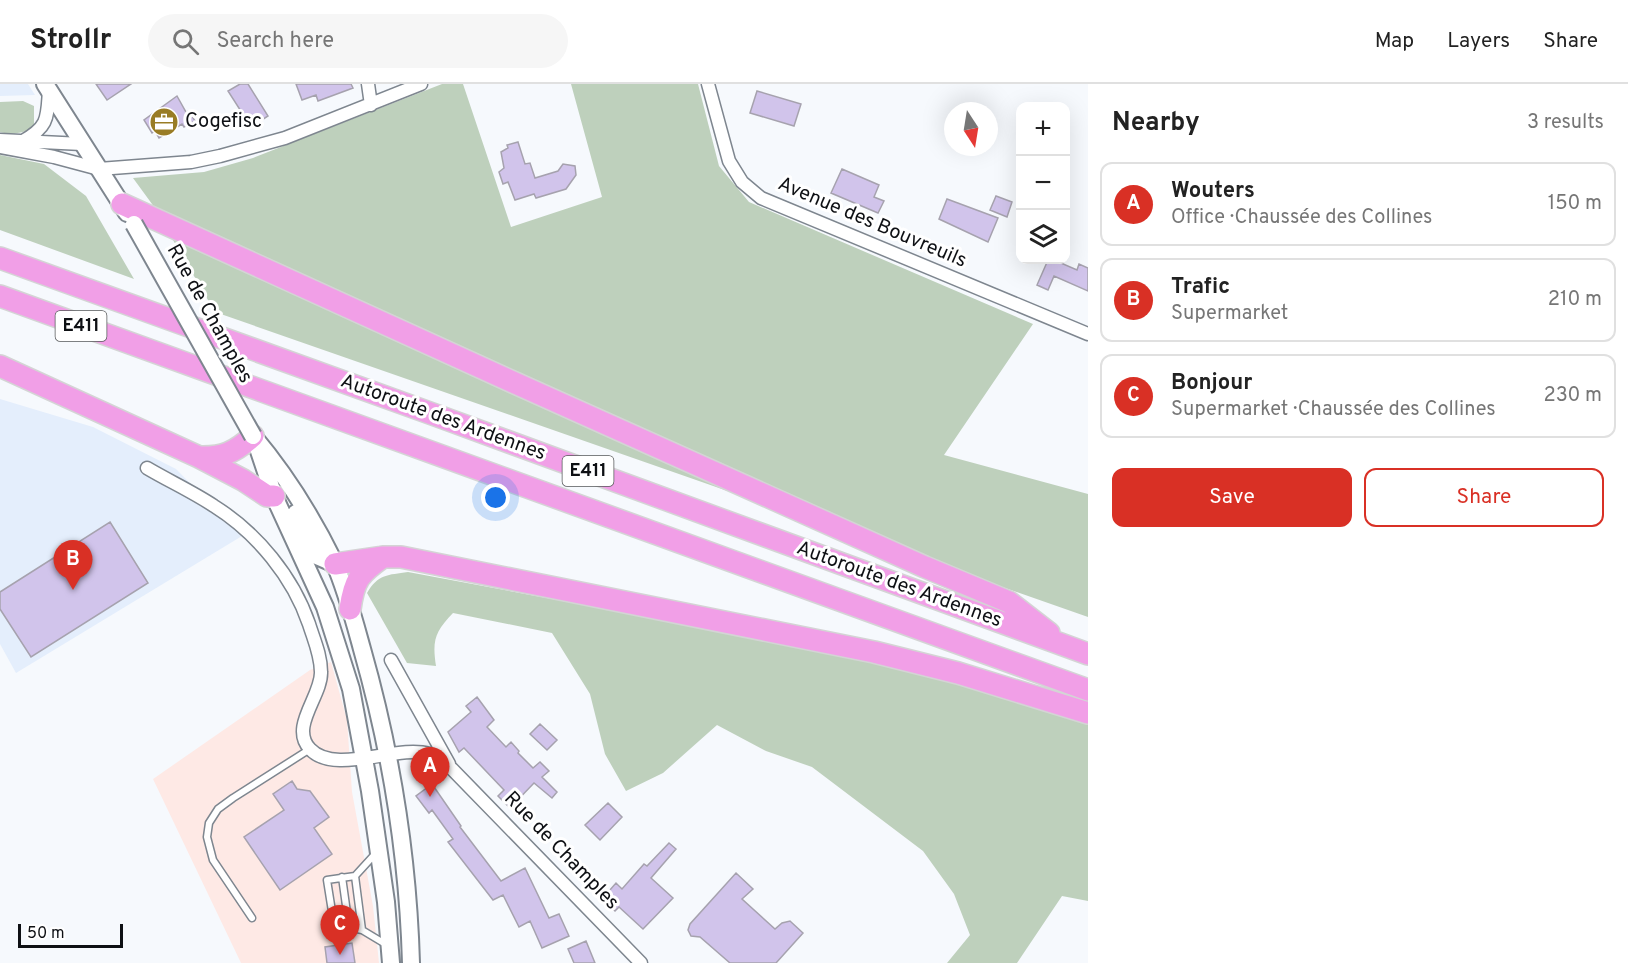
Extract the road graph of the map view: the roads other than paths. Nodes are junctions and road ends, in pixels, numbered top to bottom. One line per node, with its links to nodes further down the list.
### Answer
1 (368, 84): 5 (street)
2 (421, 84): 5 (street)
3 (708, 84): 14 (street, Avenue des Bouvreuils)
4 (47, 87): 7 (street); 8 (main road, Rue de Champles)
5 (371, 105): 10 (street)
6 (0, 140): 7 (street)
7 (22, 141): 8 (street)
8 (82, 144): 10 (main road, Rue de Champles)
9 (0, 147): 10 (street)
10 (99, 169): 11 (main road, Rue de Champles)
11 (122, 204): 16 (main road, Rue de Champles, bridge); 24 (highway)
12 (0, 258): 24 (highway, Autoroute des Ardennes / E411)
13 (0, 296): 27 (highway, Autoroute des Ardennes / E411)
14 (1088, 334)
15 (0, 366): 17 (highway)
16 (253, 436): 17 (highway); 18 (main road, Rue de Champles)
17 (199, 457): 20 (highway)
18 (271, 464): 20 (main road); 22 (main road)
19 (147, 468): 29 (street)
20 (274, 496): 31 (main road)
21 (383, 557): 22 (highway); 23 (highway); 28 (highway)
22 (335, 564): 23 (main road)
23 (350, 609): 30 (main road)
24 (1066, 646): 25 (highway, Autoroute des Ardennes / E411)
25 (1088, 654)
26 (391, 660): 32 (street, Rue de Champles)
27 (1088, 690)
28 (1088, 713)
29 (310, 749): 31 (street); 36 (lane)
30 (387, 754): 31 (street, Rue de Champles); 32 (street, Rue de Champles); 40 (main road)
31 (364, 758): 33 (main road)
32 (452, 769): 41 (street, Rue de Champles)
33 (379, 850): 34 (lane); 39 (main road)
34 (355, 876): 35 (lane); 38 (lane)
35 (342, 878): 37 (lane); 37 (lane)
36 (252, 918)
37 (349, 927): 38 (lane)
38 (362, 930): 39 (lane)
39 (391, 955)
40 (411, 963)
41 (641, 963)

